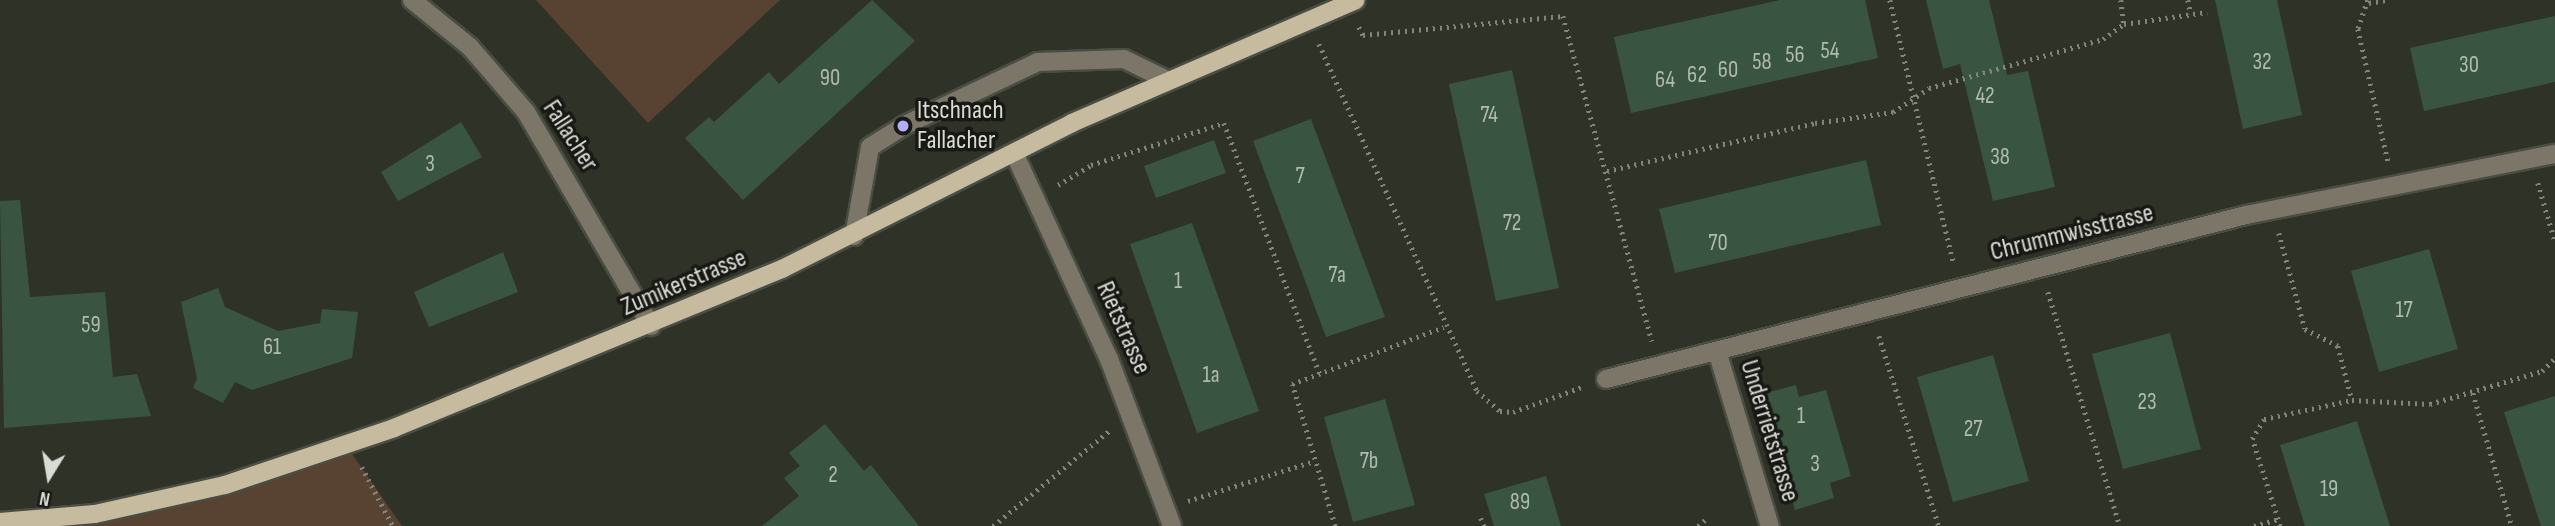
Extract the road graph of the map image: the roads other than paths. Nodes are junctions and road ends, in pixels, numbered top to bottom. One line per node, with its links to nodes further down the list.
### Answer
1 (412, 0): 7 (street, Fallacher)
2 (1352, 2): 3 (main road, Zumikerstrasse)
3 (1167, 80): 5 (main road, Zumikerstrasse); 6 (street)
4 (2555, 154): 8 (street, Chrummwisstrasse)
5 (1015, 155): 6 (main road, Zumikerstrasse); 11 (street, Rietstrasse)
6 (854, 236): 7 (main road, Zumikerstrasse)
7 (651, 326): 10 (main road, Zumikerstrasse)
8 (1717, 351): 9 (street, Chrummwisstrasse); 12 (street, Underrietstrasse)
9 (1606, 379)
10 (0, 522)
11 (1172, 526)
12 (1770, 526)

